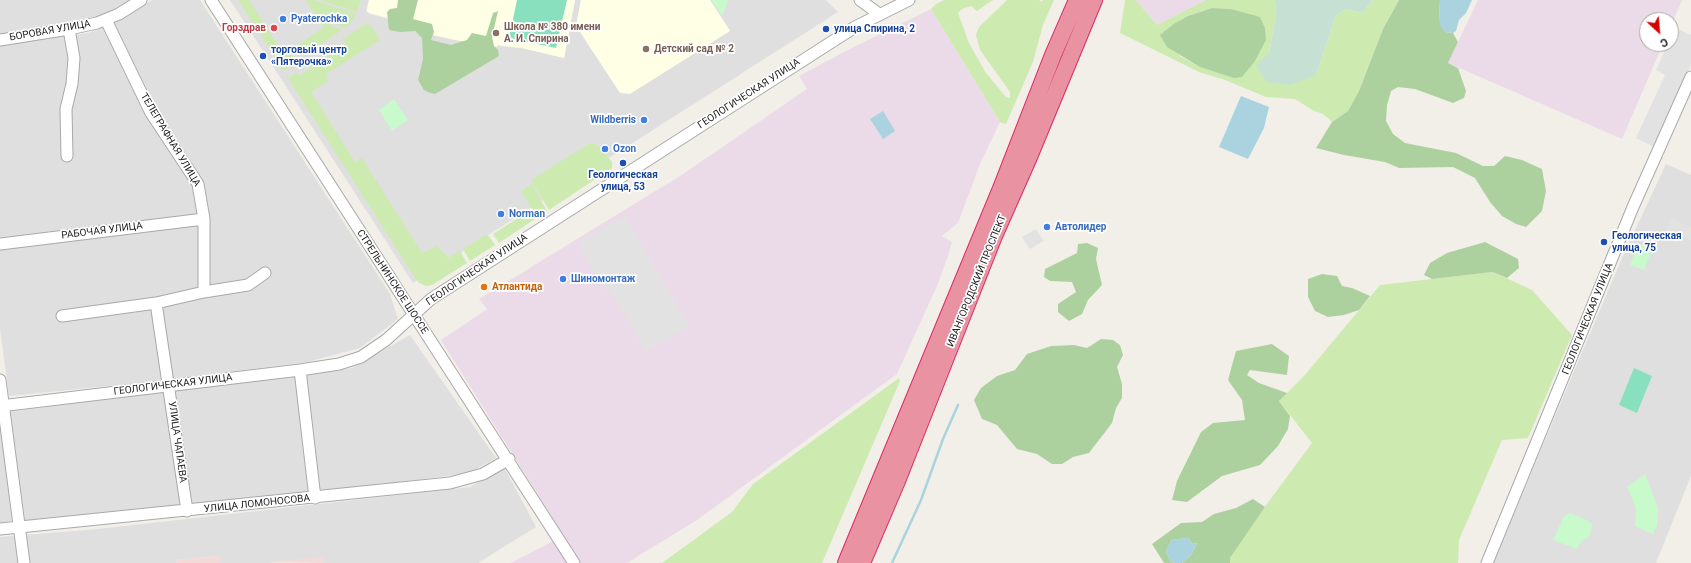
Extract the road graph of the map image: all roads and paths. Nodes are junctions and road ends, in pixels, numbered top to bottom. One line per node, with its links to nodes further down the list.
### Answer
1 (141, 0): 9 (street, БОРОВАЯ УЛИЦА)
2 (211, 0): 19 (street, СТРЕЛЬНИНСКОЕ ШОССЕ)
3 (860, 0): 8 (street)
4 (870, 0): 8 (street)
5 (909, 0): 8 (street, ГЕОЛОГИЧЕСКАЯ УЛИЦА)
6 (1077, 0): 32 (highway, ИВАНГОРОДСКИЙ ПРОСПЕКТ)
7 (1094, 0): 33 (highway, ИВАНГОРОДСКИЙ ПРОСПЕКТ)
8 (879, 14): 19 (street, ГЕОЛОГИЧЕСКАЯ УЛИЦА)
9 (106, 20): 10 (street, БОРОВАЯ УЛИЦА); 14 (street, ТЕЛЕГРАФНАЯ УЛИЦА)
10 (70, 29): 11 (street, БОРОВАЯ УЛИЦА); 13 (street)
11 (0, 40)
12 (1691, 77): 34 (street, ГЕОЛОГИЧЕСКАЯ УЛИЦА)
13 (67, 156)
14 (204, 219): 15 (street, РАБОЧАЯ УЛИЦА); 17 (street, ТЕЛЕГРАФНАЯ УЛИЦА)
15 (0, 244)
16 (265, 274): 17 (street)
17 (204, 292): 18 (street)
18 (156, 303): 20 (street); 23 (street, УЛИЦА ЧАПАЕВА)
19 (414, 315): 21 (street, ГЕОЛОГИЧЕСКАЯ УЛИЦА); 25 (street, СТРЕЛЬНИНСКОЕ ШОССЕ)
20 (62, 316)
21 (300, 370): 23 (street, ГЕОЛОГИЧЕСКАЯ УЛИЦА); 26 (street)
22 (0, 380): 24 (street)
23 (169, 386): 24 (street, ГЕОЛОГИЧЕСКАЯ УЛИЦА); 27 (street, УЛИЦА ЧАПАЕВА)
24 (2, 406): 28 (street)
25 (509, 459): 26 (street, УЛИЦА ЛОМОНОСОВА); 31 (street, СТРЕЛЬНИНСКОЕ ШОССЕ)
26 (316, 498): 27 (street, УЛИЦА ЛОМОНОСОВА)
27 (186, 511): 28 (street, УЛИЦА ЛОМОНОСОВА)
28 (20, 526): 29 (street, УЛИЦА ЛОМОНОСОВА); 30 (street)
29 (0, 529)
30 (24, 563)
31 (574, 563)
32 (846, 563)
33 (862, 563)
34 (1487, 563)

